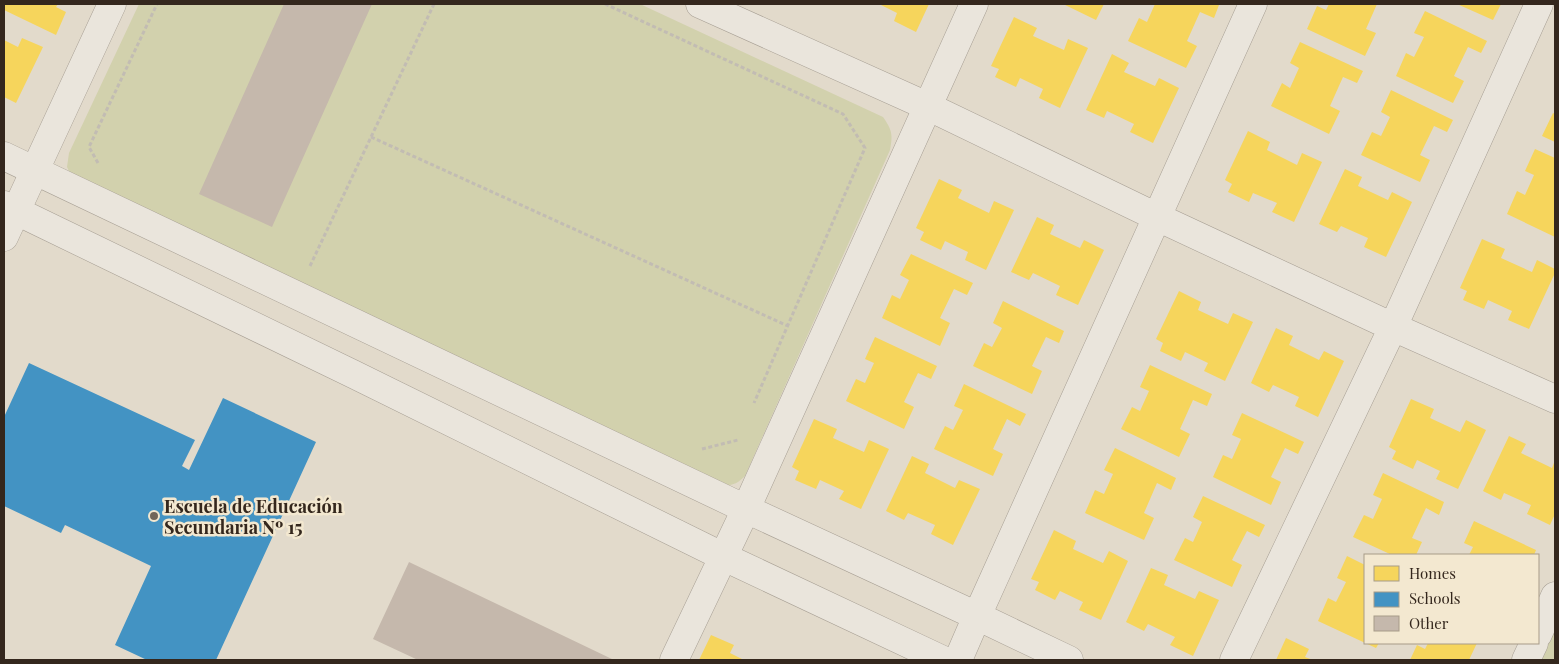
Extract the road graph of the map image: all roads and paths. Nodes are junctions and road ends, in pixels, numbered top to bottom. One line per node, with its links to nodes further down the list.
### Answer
1 (112, 4): 13 (street)
2 (157, 4): 12 (path)
3 (434, 4): 10 (path)
4 (605, 4): 18 (path)
5 (700, 4): 9 (street)
6 (974, 4): 9 (street)
7 (1253, 4): 15 (street)
8 (1539, 4): 19 (street)
9 (927, 106): 15 (street); 24 (street)
10 (372, 136): 17 (path); 18 (path)
11 (4, 156): 13 (street)
12 (101, 169)
13 (35, 170): 14 (street); 17 (street)
14 (10, 208): 16 (street); 25 (street)
15 (1156, 216): 19 (street); 27 (street)
16 (4, 237)
17 (297, 295): 24 (street)
18 (788, 326): 21 (path)
19 (1393, 327): 20 (street); 34 (street)
20 (1555, 399)
21 (753, 405)
22 (742, 432): 23 (path)
23 (694, 451)
24 (746, 510): 25 (street); 27 (street)
25 (724, 556): 30 (street); 31 (street)
26 (1555, 596): 28 (street)
27 (977, 616): 32 (street); 33 (street)
28 (1539, 632)
29 (1534, 644): 35 (street)
30 (674, 660)
31 (943, 660)
32 (958, 660)
33 (1069, 660)
34 (1234, 660)
35 (1526, 660)

